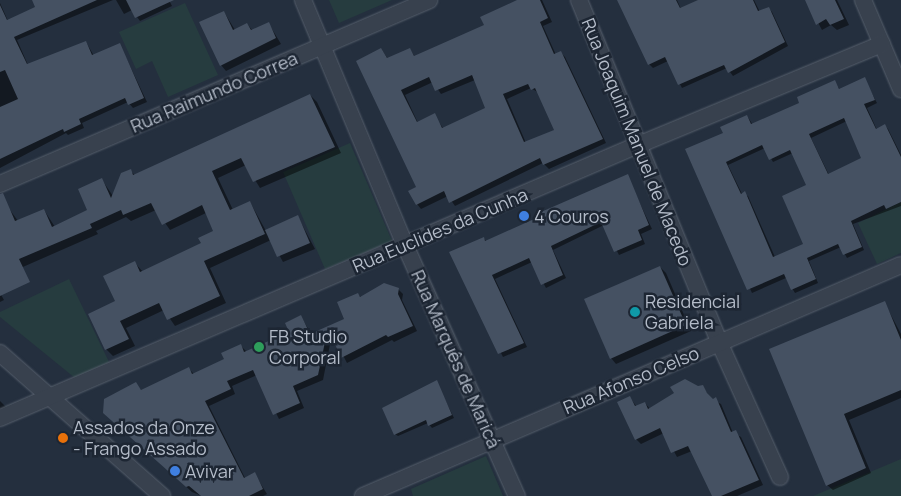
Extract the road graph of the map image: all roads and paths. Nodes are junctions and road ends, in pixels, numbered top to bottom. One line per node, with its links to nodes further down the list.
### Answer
1 (303, 0): 6 (street, Rua Marquês de Maricá)
2 (429, 0): 6 (street, Rua Raimundo Correa)
3 (579, 0): 8 (street, Rua Joaquim Manuel de Macedo)
4 (863, 0): 5 (street)
5 (882, 44): 7 (street); 8 (street, Rua Euclides da Cunha)
6 (322, 45): 9 (street, Rua Raimundo Correa); 10 (street, Rua Marquês de Maricá)
7 (901, 89)
8 (638, 144): 10 (street, Rua Euclides da Cunha); 12 (street, Rua Joaquim Manuel de Macedo)
9 (0, 184)
10 (405, 245): 14 (street, Rua Euclides da Cunha); 16 (street, Rua Marquês de Maricá)
11 (901, 265): 12 (street, Rua Afonso Celso)
12 (719, 342): 16 (street, Rua Afonso Celso); 17 (street, Rua Joaquim Manuel de Macedo)
13 (0, 353): 14 (street)
14 (49, 397): 15 (street, Rua Euclides da Cunha); 18 (street)
15 (0, 418)
16 (491, 439): 19 (street, Rua Afonso Celso); 20 (street, Rua Marquês de Maricá)
17 (780, 477)
18 (162, 496)
19 (363, 496)
20 (517, 496)

